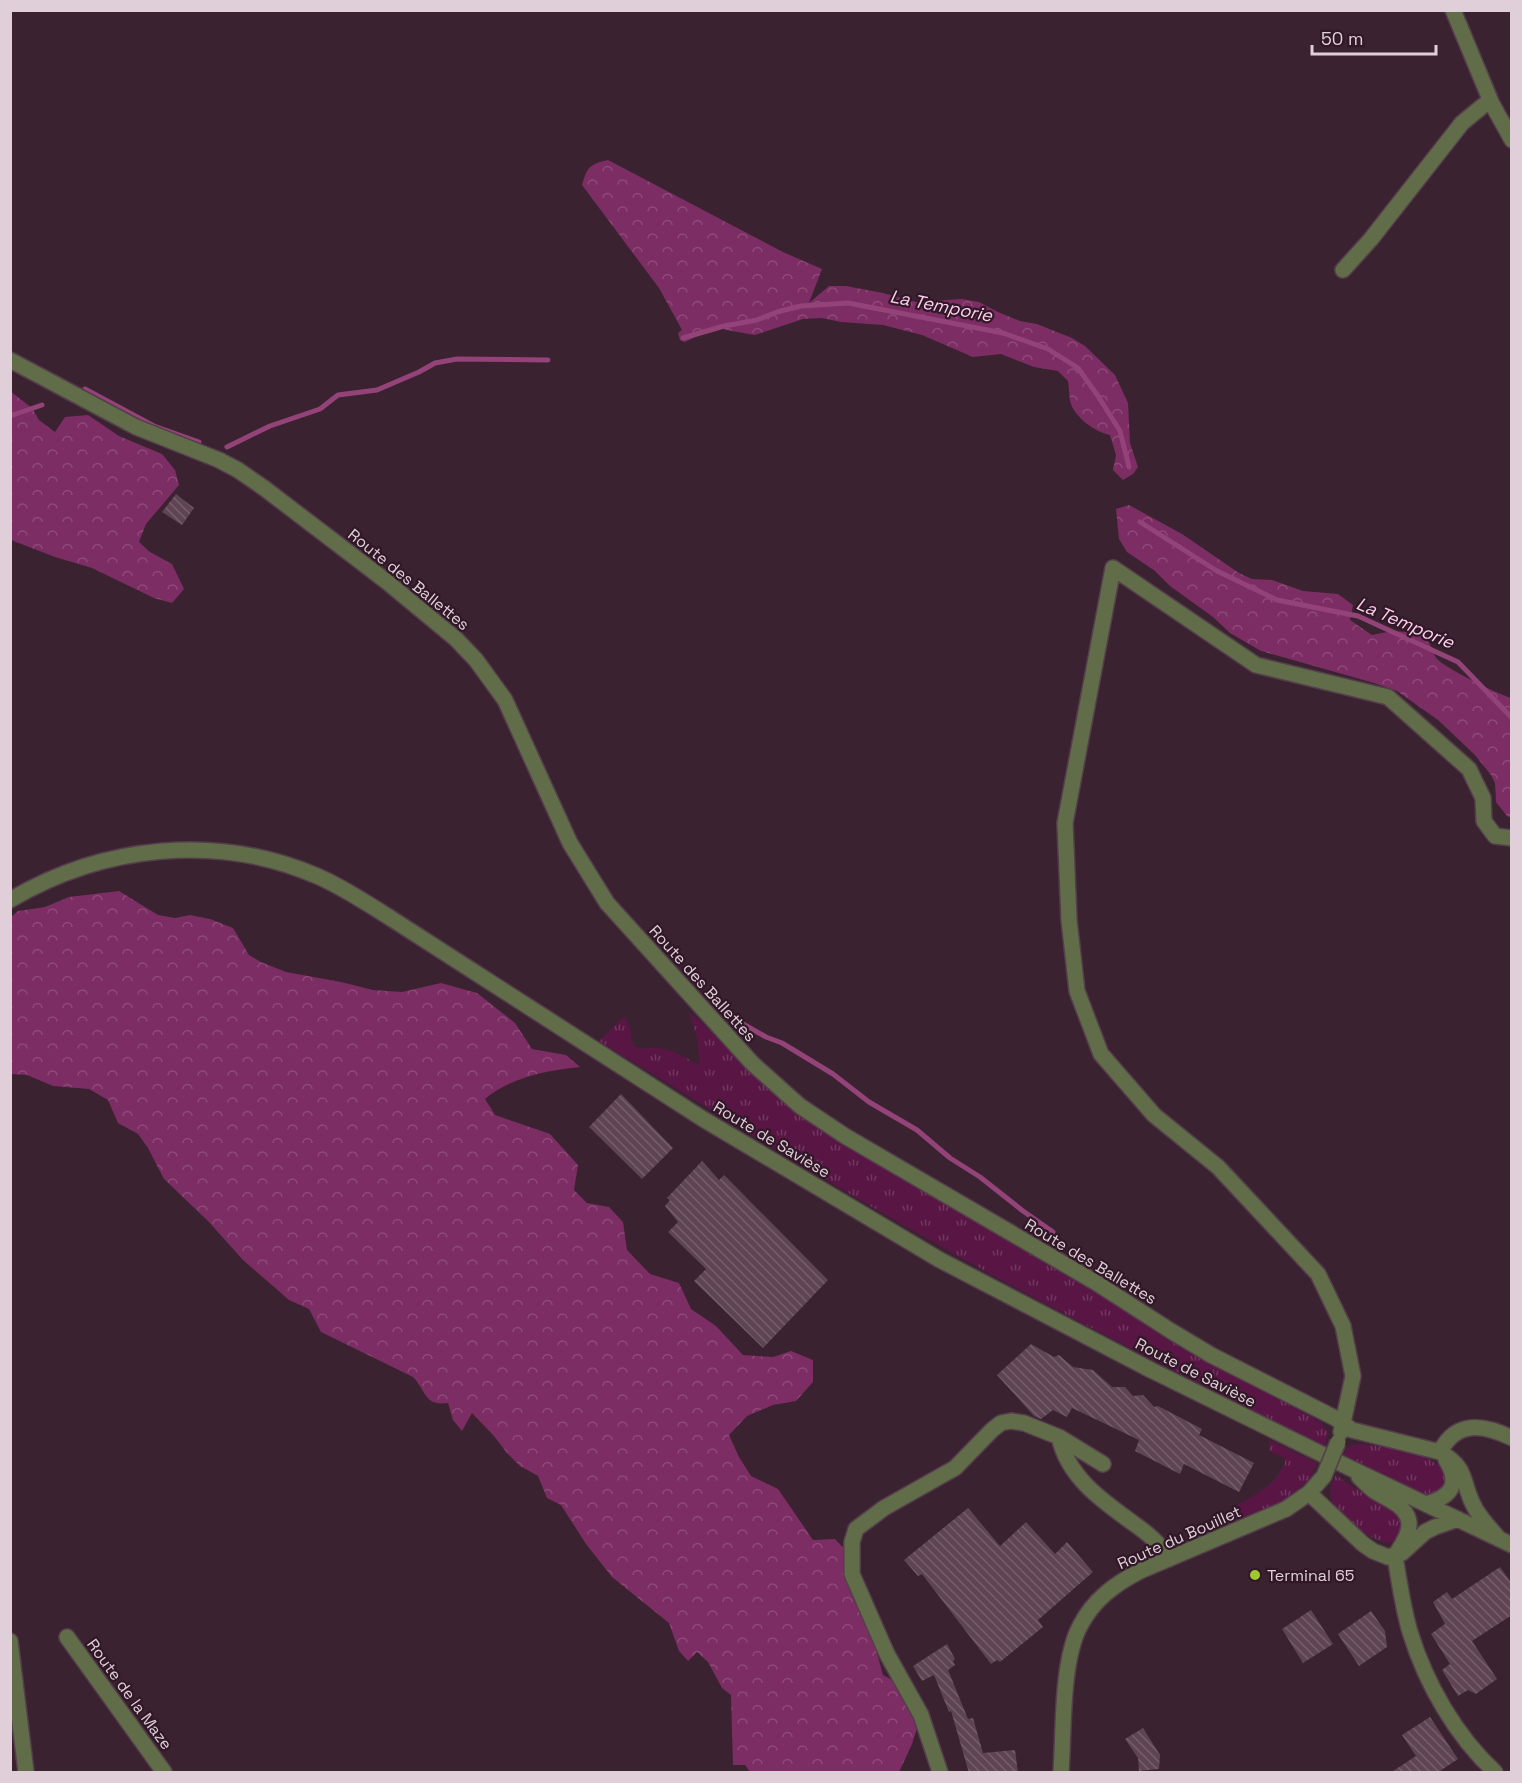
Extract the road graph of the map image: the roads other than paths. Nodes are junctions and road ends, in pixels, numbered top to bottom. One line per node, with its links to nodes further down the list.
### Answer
1 (1453, 10): 2 (street)
2 (1490, 100): 3 (street); 4 (street)
3 (1512, 140)
4 (1343, 270)
5 (10, 360): 8 (street, Route des Ballettes)
6 (1512, 838): 8 (street, Route du Bouillet)
7 (10, 900): 13 (street, Route de Savièse)
8 (1344, 1424): 11 (street, Route des Ballettes); 14 (street, Route du Bouillet, bridge)
9 (1059, 1437): 12 (street); 19 (street); 24 (street)
10 (1512, 1438): 11 (street)
11 (1440, 1452): 15 (street); 17 (street)
12 (1103, 1464)
13 (1350, 1468): 15 (street, Route de Savièse); 18 (street)
14 (1309, 1494): 18 (street); 19 (street, Route du Bouillet)
15 (1426, 1504): 16 (street, Route de Savièse)
16 (1458, 1519): 17 (street, Route de Savièse); 18 (street)
17 (1505, 1542)
18 (1395, 1556): 26 (street)
19 (1169, 1558): 25 (street, Route du Bouillet)
20 (67, 1637): 23 (street, Route de la Maze)
21 (10, 1641): 22 (street)
22 (26, 1773)
23 (164, 1773)
24 (940, 1773)
25 (1061, 1773)
26 (1495, 1773)

